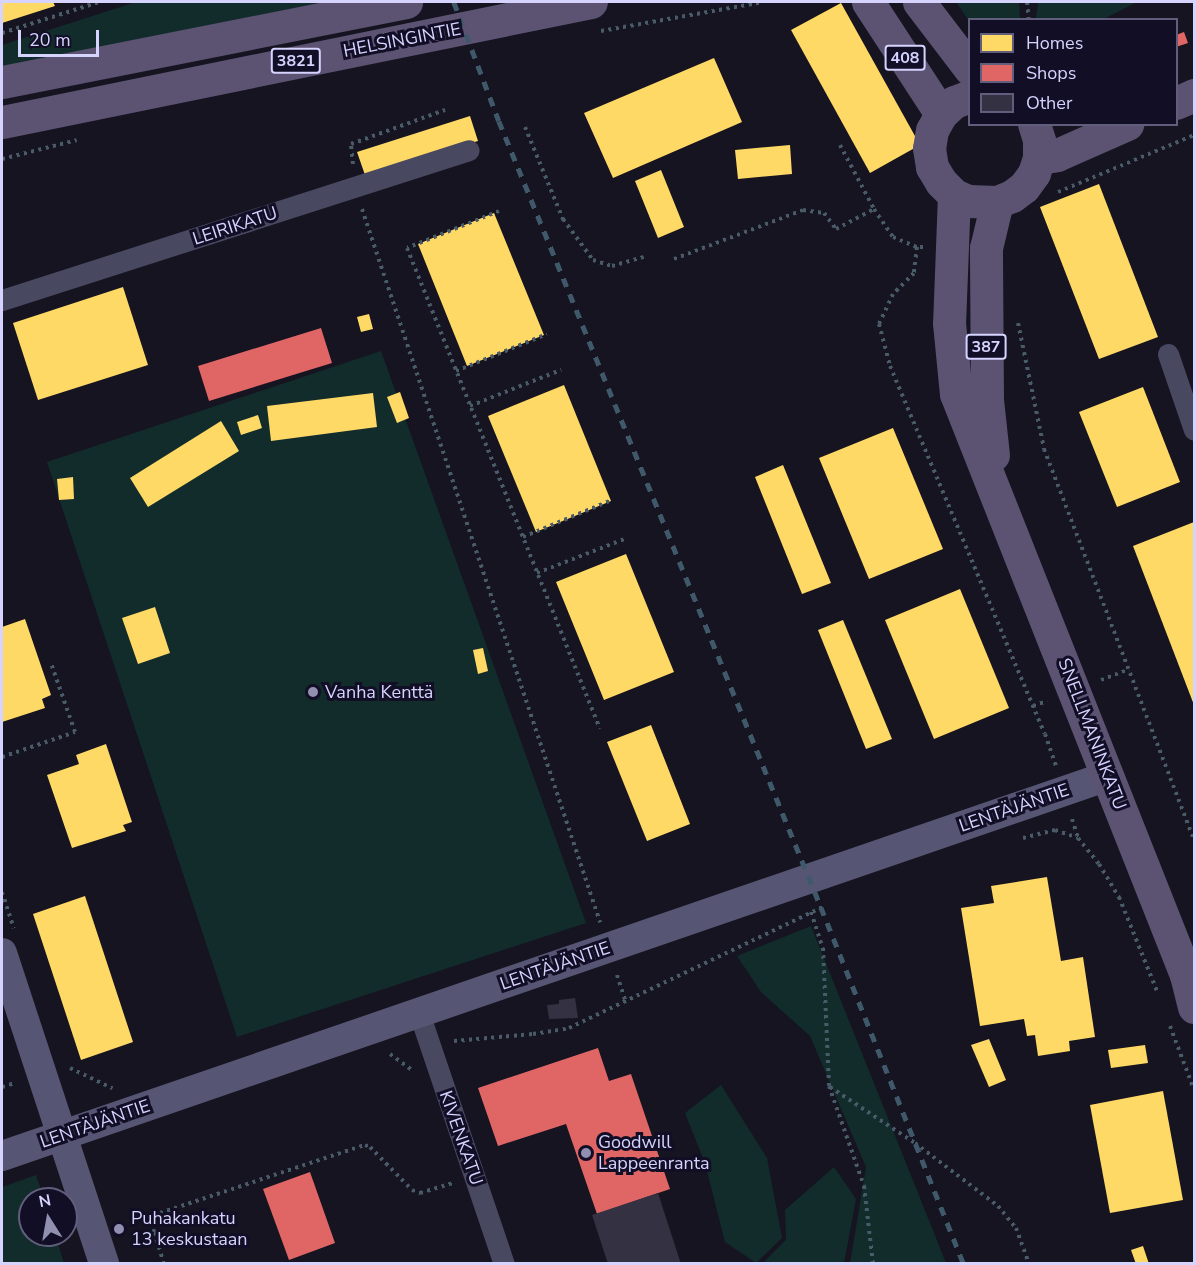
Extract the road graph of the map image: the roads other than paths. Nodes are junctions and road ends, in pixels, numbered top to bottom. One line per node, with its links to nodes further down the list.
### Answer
1 (406, 2): 6 (main road, HELSINGINTIE / 3821)
2 (591, 2): 11 (main road, HELSINGINTIE / 3821)
3 (868, 2): 10 (main road, 408)
4 (919, 2): 5 (main road, 408)
5 (968, 68)
6 (2, 82)
7 (1194, 95): 9 (main road)
8 (968, 96): 10 (main road)
9 (1178, 102)
10 (941, 114): 16 (main road)
11 (2, 122)
12 (1035, 126): 15 (main road)
13 (1122, 126): 15 (main road)
14 (468, 150): 18 (street, LEIRIKATU)
15 (1039, 158): 17 (main road)
16 (954, 195): 17 (main road); 21 (main road, SNELLMANINKATU)
17 (997, 202): 21 (main road, SNELLMANINKATU / 387)
18 (2, 300)
19 (1168, 354): 20 (street)
20 (1194, 430)
21 (997, 492): 22 (main road, SNELLMANINKATU)
22 (1108, 776): 24 (main road, SNELLMANINKATU); 25 (street, LENTÄJÄNTIE)
23 (2, 953): 27 (street)
24 (1190, 981): 26 (main road, SNELLMANINKATU)
25 (419, 1013): 27 (street, LENTÄJÄNTIE); 30 (street, KIVENKATU)
26 (1182, 1015)
27 (61, 1136): 28 (street, LENTÄJÄNTIE); 29 (street)
28 (2, 1156)
29 (104, 1263)
30 (504, 1263)

